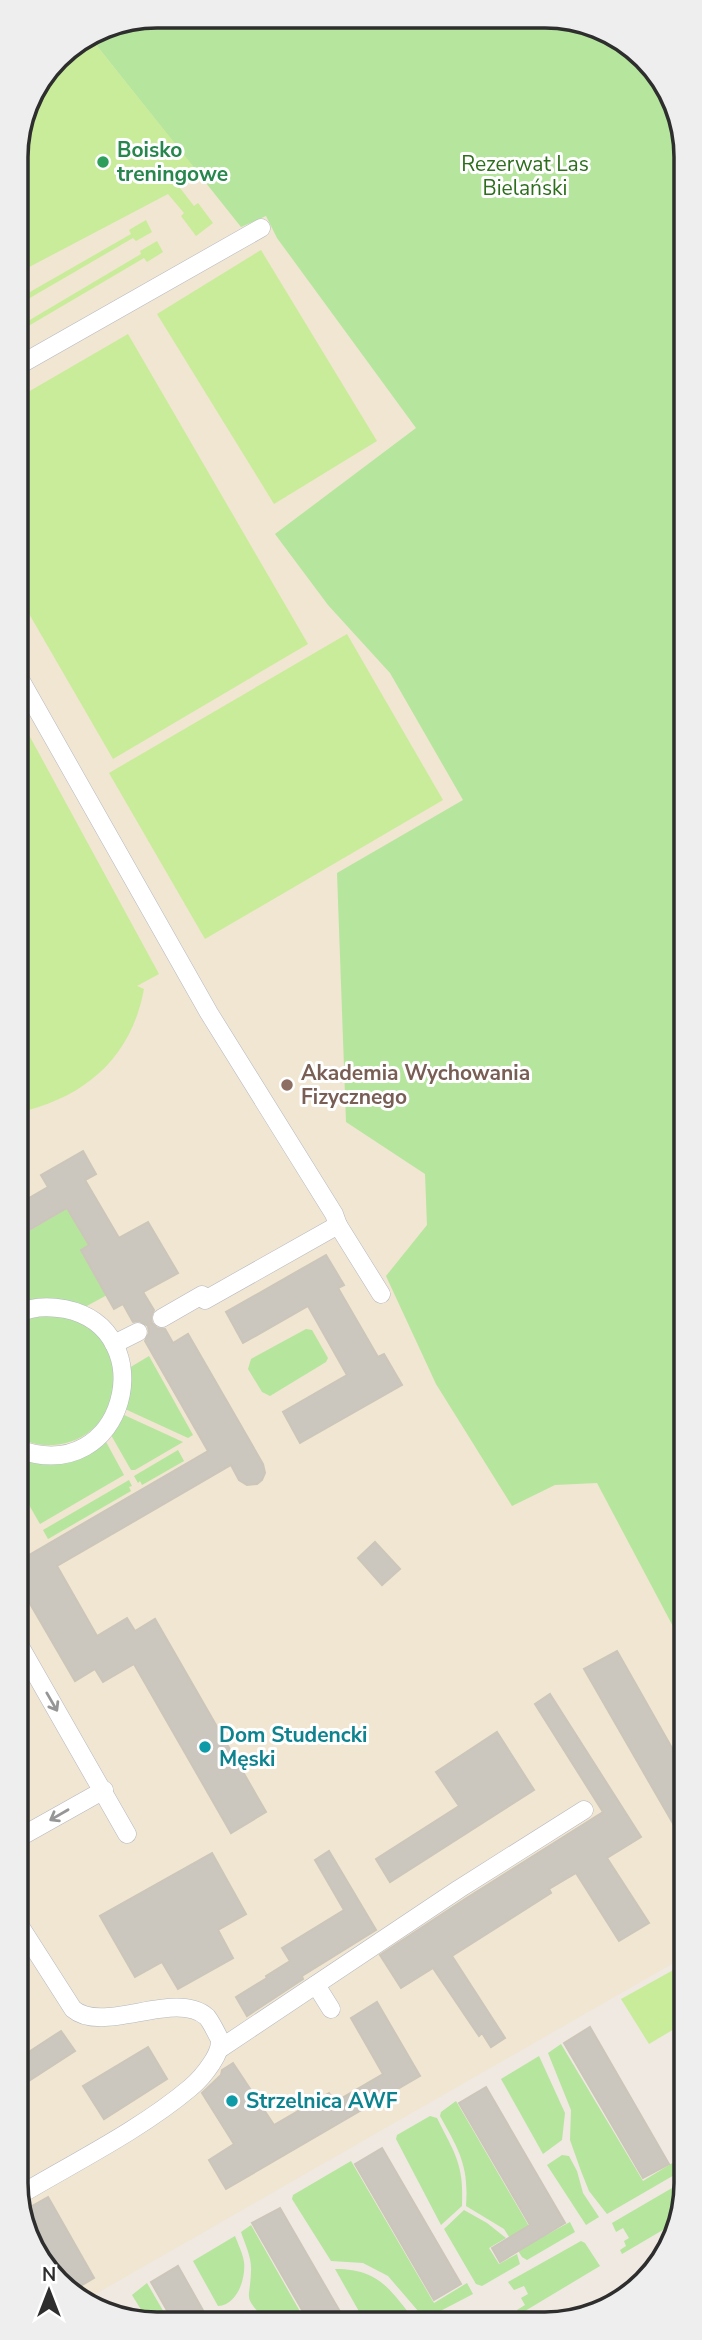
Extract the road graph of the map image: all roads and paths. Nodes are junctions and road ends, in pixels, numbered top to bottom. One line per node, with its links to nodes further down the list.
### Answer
1 (261, 228): 2 (street)
2 (28, 360)
3 (28, 693): 4 (street)
4 (338, 1225): 5 (street); 7 (street)
5 (380, 1294)
6 (28, 1310): 9 (street)
7 (162, 1318)
8 (138, 1332): 9 (street)
9 (114, 1344): 10 (street)
10 (28, 1452)
11 (28, 1660): 12 (street, one-way to 12)
12 (104, 1790): 14 (street, one-way to 14); 15 (street)
13 (584, 1811): 17 (street)
14 (28, 1833)
15 (127, 1834)
16 (28, 1939): 19 (street)
17 (316, 1984): 18 (street); 19 (street)
18 (331, 2009)
19 (221, 2048): 20 (street)
20 (28, 2190)

